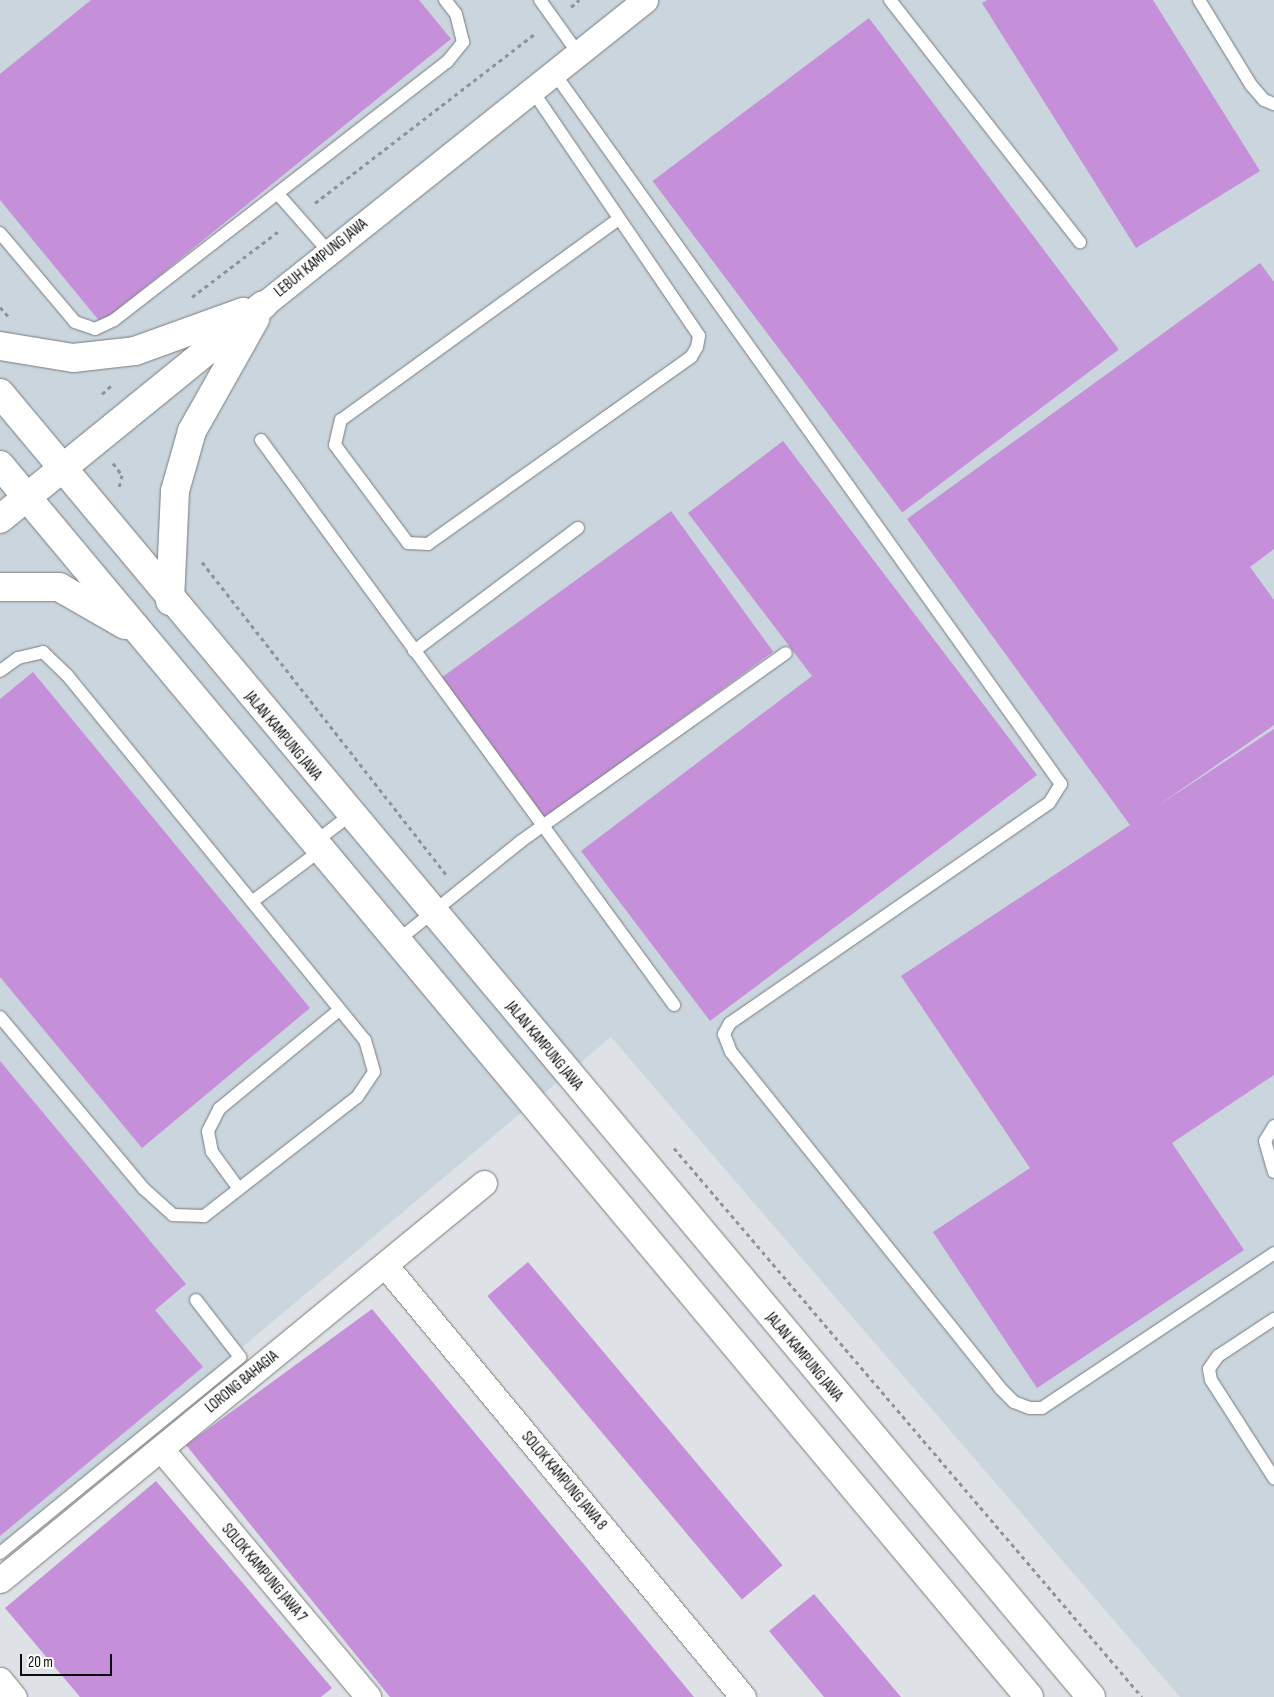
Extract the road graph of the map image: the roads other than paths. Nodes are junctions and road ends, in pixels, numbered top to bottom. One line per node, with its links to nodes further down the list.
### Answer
1 (445, 0): 10 (lane)
2 (540, 0): 6 (lane)
3 (645, 0): 6 (street, LEBUH KAMPUNG JAWA)
4 (890, 0): 13 (lane)
5 (1199, 0): 9 (lane)
6 (578, 53): 7 (street, LEBUH KAMPUNG JAWA)
7 (552, 70): 8 (street, LEBUH KAMPUNG JAWA); 43 (lane)
8 (532, 90): 11 (lane); 14 (street, LEBUH KAMPUNG JAWA)
9 (1274, 104)
10 (278, 194): 12 (lane); 14 (lane)
11 (619, 219): 11 (lane)
12 (0, 233)
13 (1080, 242)
14 (329, 252): 15 (street, LEBUH KAMPUNG JAWA)
15 (264, 305): 16 (street); 20 (street, LEBUH KAMPUNG JAWA); 25 (street)
16 (0, 346)
17 (0, 393): 20 (street, JALAN KAMPUNG JAWA)
18 (261, 440): 27 (lane)
19 (0, 465): 21 (street)
20 (62, 469): 21 (street, LEBUH KAMPUNG JAWA); 25 (street, JALAN KAMPUNG JAWA)
21 (27, 497): 22 (street, LEBUH KAMPUNG JAWA); 26 (street)
22 (0, 519)
23 (578, 528): 27 (lane)
24 (0, 588): 26 (street)
25 (170, 601): 30 (street, JALAN KAMPUNG JAWA)
26 (142, 635): 32 (street)
27 (414, 651): 31 (lane)
28 (786, 653): 31 (lane)
29 (0, 671): 33 (lane)
30 (350, 814): 32 (lane); 34 (street, JALAN KAMPUNG JAWA)
31 (541, 828): 34 (lane); 36 (lane)
32 (318, 846): 33 (lane); 35 (street)
33 (253, 901): 37 (lane)
34 (432, 912): 35 (lane); 56 (street, JALAN KAMPUNG JAWA)
35 (397, 941): 55 (street)
36 (674, 1005)
37 (338, 1011): 42 (lane); 42 (lane)
38 (0, 1017): 42 (lane)
39 (1274, 1126): 40 (lane)
40 (1274, 1172)
41 (484, 1183): 44 (street, LORONG BAHAGIA)
42 (239, 1189)
43 (1274, 1253)
44 (385, 1265): 47 (street, LORONG BAHAGIA); 54 (street, SOLOK KAMPUNG JAWA 8)
45 (196, 1300): 49 (lane)
46 (1274, 1319): 48 (lane)
47 (161, 1448): 50 (street, LORONG BAHAGIA); 53 (street, SOLOK KAMPUNG JAWA 7)
48 (1274, 1478)
49 (0, 1553)
50 (0, 1580)
51 (0, 1680): 52 (street)
52 (14, 1697)
53 (368, 1697)
54 (743, 1697)
55 (1029, 1697)
56 (1091, 1697)

